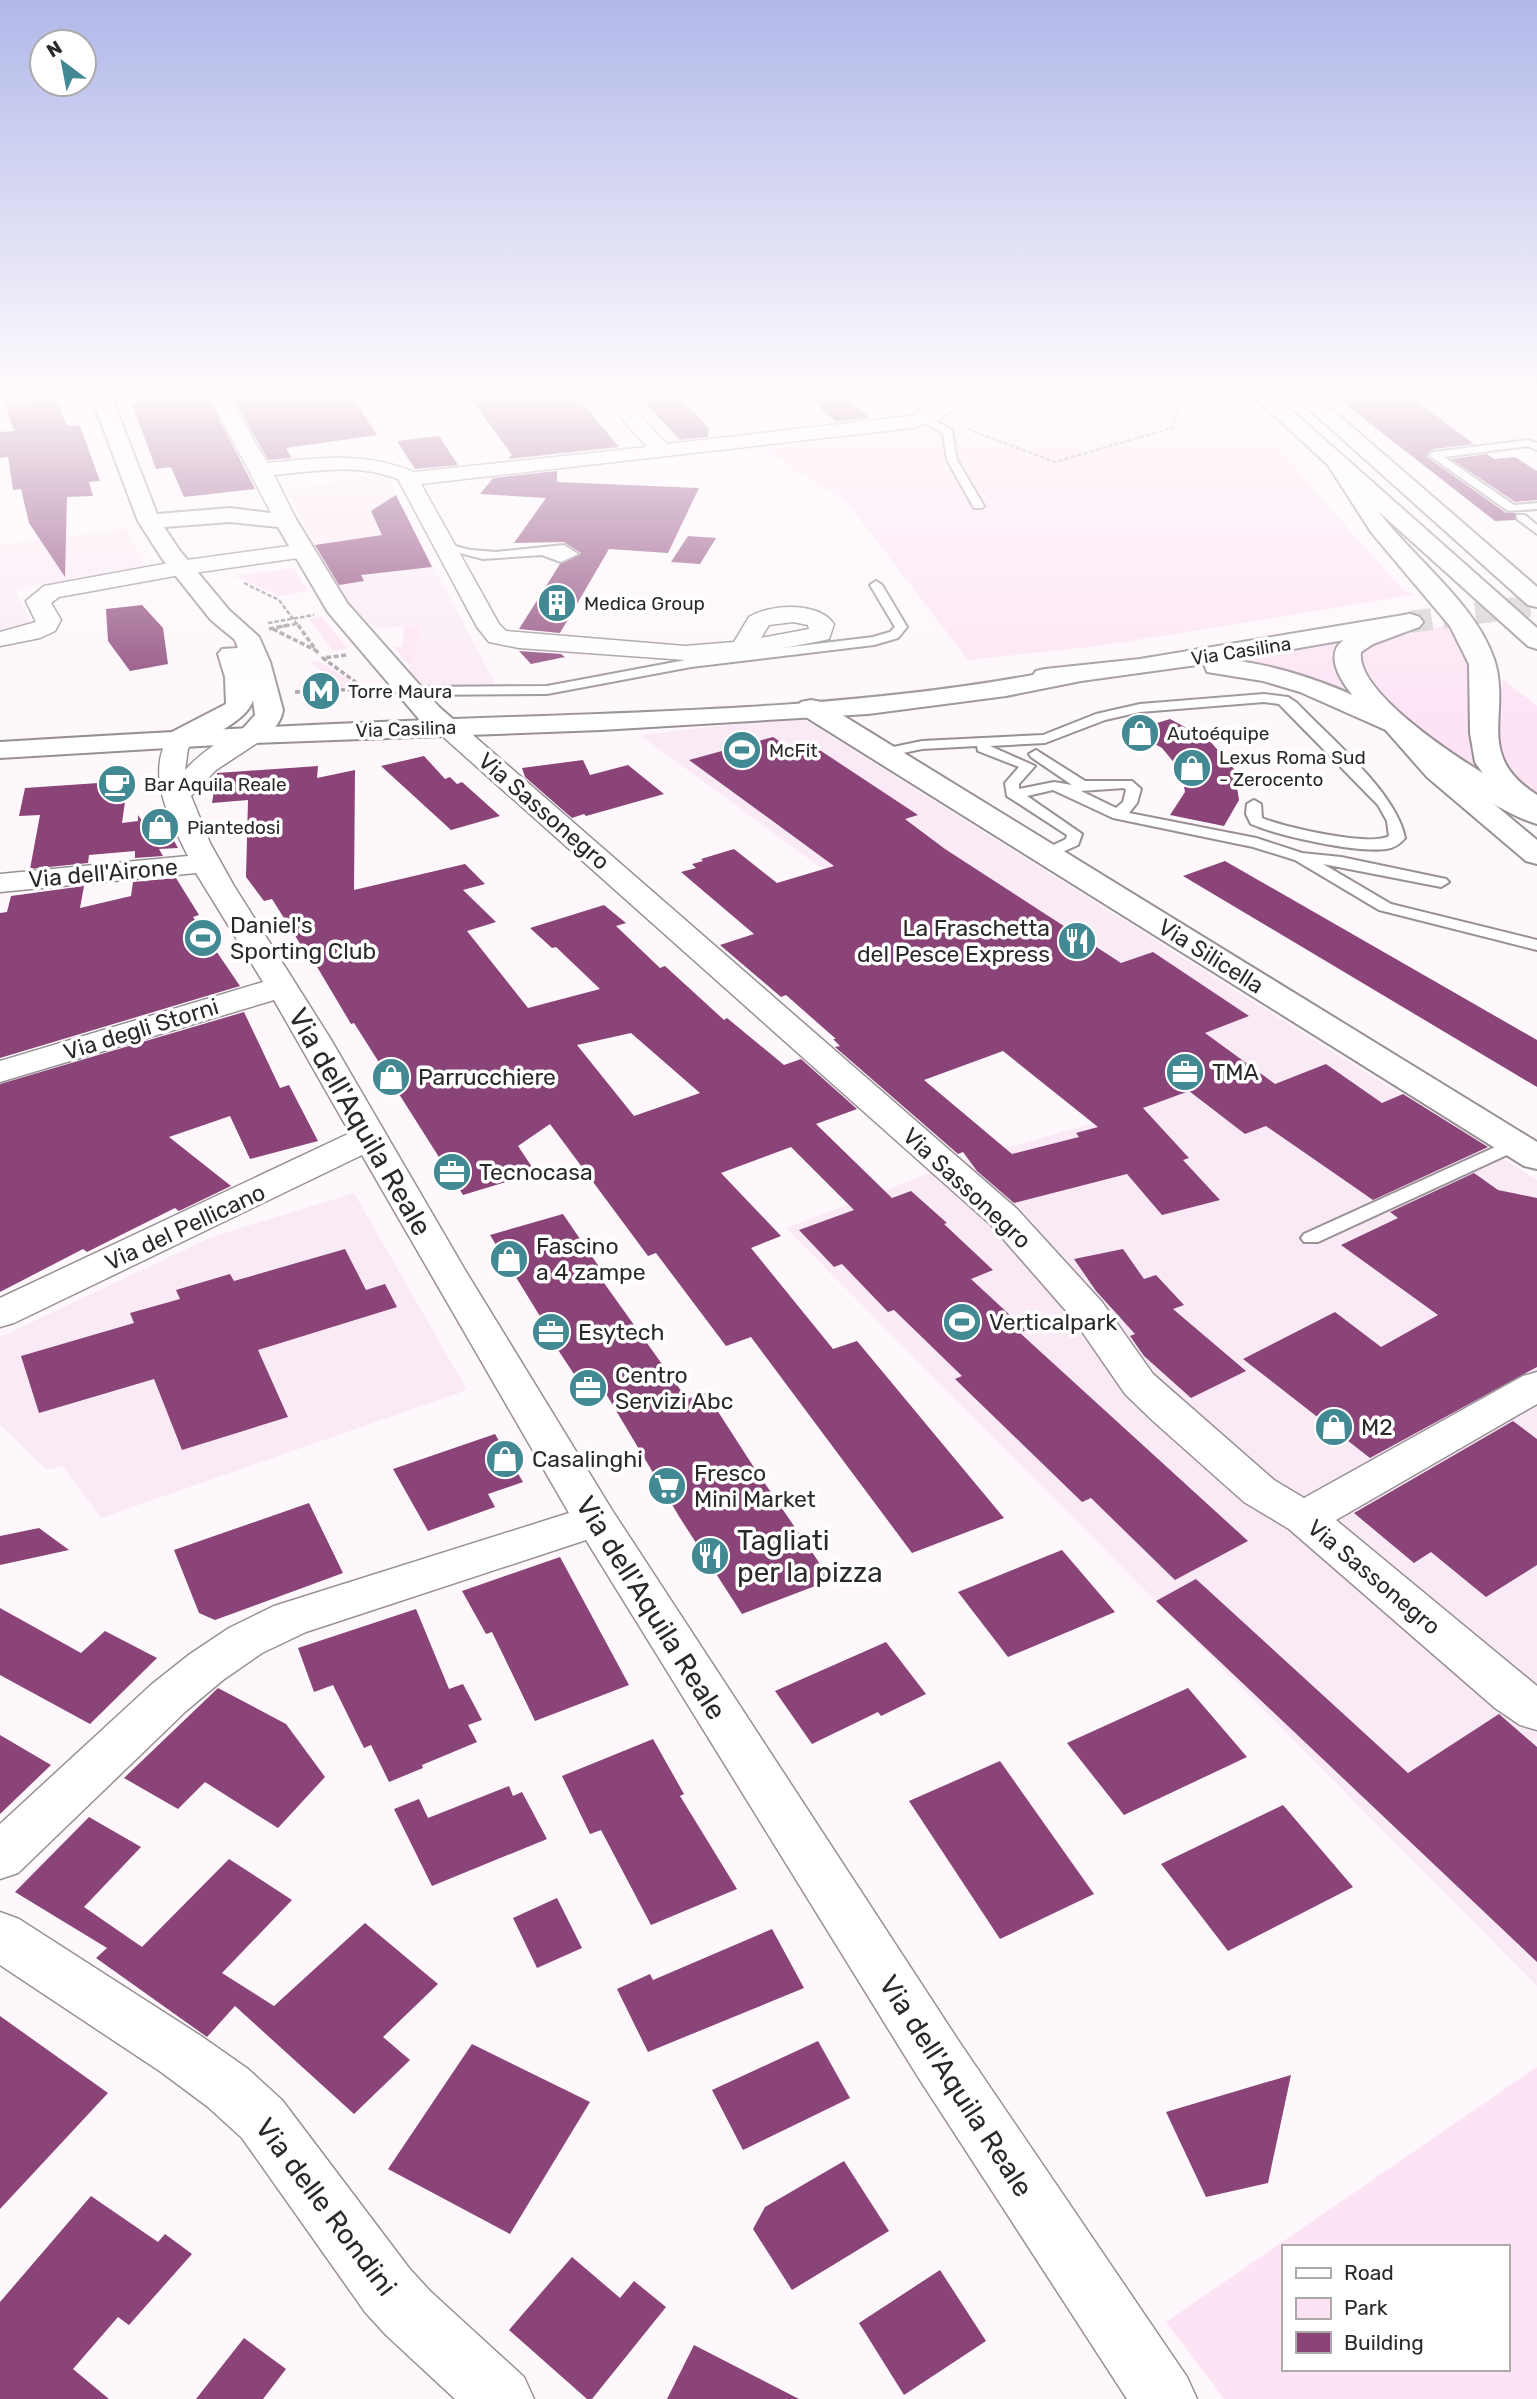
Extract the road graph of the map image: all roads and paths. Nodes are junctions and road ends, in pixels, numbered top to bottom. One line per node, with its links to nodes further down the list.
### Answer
1 (143, 505): 11 (main road)
2 (278, 505): 12 (street)
3 (422, 505): 17 (street)
4 (1363, 505): 54 (main road)
5 (1386, 505): 30 (main road)
6 (1429, 505): 22 (main road)
7 (1451, 505): 19 (main road)
8 (1507, 505): 9 (lane)
9 (1537, 506)
10 (1521, 517): 13 (lane)
11 (149, 521): 12 (main road); 18 (main road)
12 (286, 521): 14 (main road)
13 (1537, 531)
14 (304, 551): 18 (street); 36 (main road)
15 (549, 554): 16 (lane)
16 (487, 558): 17 (lane); 17 (lane); 17 (lane)
17 (453, 562): 31 (street)
18 (180, 568): 23 (main road); 29 (street)
19 (1537, 575)
20 (239, 581): 24 (path)
21 (876, 585): 36 (lane)
22 (1537, 600)
23 (220, 615): 43 (main road); 44 (main road)
24 (293, 619): 25 (path); 26 (path)
25 (296, 624): 27 (path); 27 (path)
26 (256, 625)
27 (272, 628): 28 (path)
28 (264, 629)
29 (0, 639)
30 (1537, 641)
31 (743, 649)
32 (352, 654): 35 (path)
33 (1140, 667): 34 (main road, Via Casilina); 41 (main road); 41 (main road, Via Casilina)
34 (1071, 676): 39 (main road, Via Casilina); 40 (main road, Via Casilina)
35 (366, 689): 37 (path); 38 (path)
36 (410, 691): 42 (main road)
37 (351, 699)
38 (293, 700)
39 (889, 704): 40 (main road, Via Casilina); 48 (main road)
40 (811, 708): 42 (main road, Via Casilina); 48 (main road, Via Silicella)
41 (1397, 727): 56 (main road); 58 (main road)
42 (449, 728): 43 (main road, Via Casilina); 71 (street, Via Sassonegro)
43 (251, 735): 44 (main road, Via Casilina); 51 (street)
44 (180, 739): 47 (main road, Via Casilina); 51 (street, Via dell'Aquila Reale)
45 (1045, 739): 46 (lane); 49 (lane); 53 (lane)
46 (971, 745): 48 (lane); 49 (lane)
47 (0, 750)
48 (884, 753): 57 (main road, Via Silicella)
49 (1032, 760): 50 (lane); 52 (lane)
50 (1076, 788): 52 (lane); 55 (lane); 55 (lane)
51 (177, 794): 60 (street, Via dell'Aquila Reale)
52 (1016, 796): 57 (lane)
53 (1254, 804)
54 (1537, 807)
55 (1118, 815): 59 (lane)
56 (1537, 815)
57 (1046, 854): 67 (main road, Via Silicella)
58 (1537, 855)
59 (1300, 857): 61 (lane); 63 (lane)
60 (206, 863): 62 (street, Via dell'Airone); 64 (street, Via dell'Aquila Reale)
61 (1441, 882)
62 (0, 883)
63 (1537, 945)
64 (282, 987): 65 (street, Via degli Storni); 66 (street, Via dell'Aquila Reale)
65 (0, 1072)
66 (369, 1137): 69 (street, Via del Pellicano); 72 (street, Via dell'Aquila Reale)
67 (1526, 1151): 68 (lane)
68 (1311, 1238)
69 (0, 1314)
70 (1537, 1386): 71 (street)
71 (1304, 1518): 73 (street, Via Sassonegro)
72 (594, 1521): 74 (street); 77 (street, Via dell'Aquila Reale)
73 (1537, 1711)
74 (0, 1857)
75 (0, 1936): 76 (street, Via delle Rondini)
76 (502, 2399)
77 (1165, 2399)

